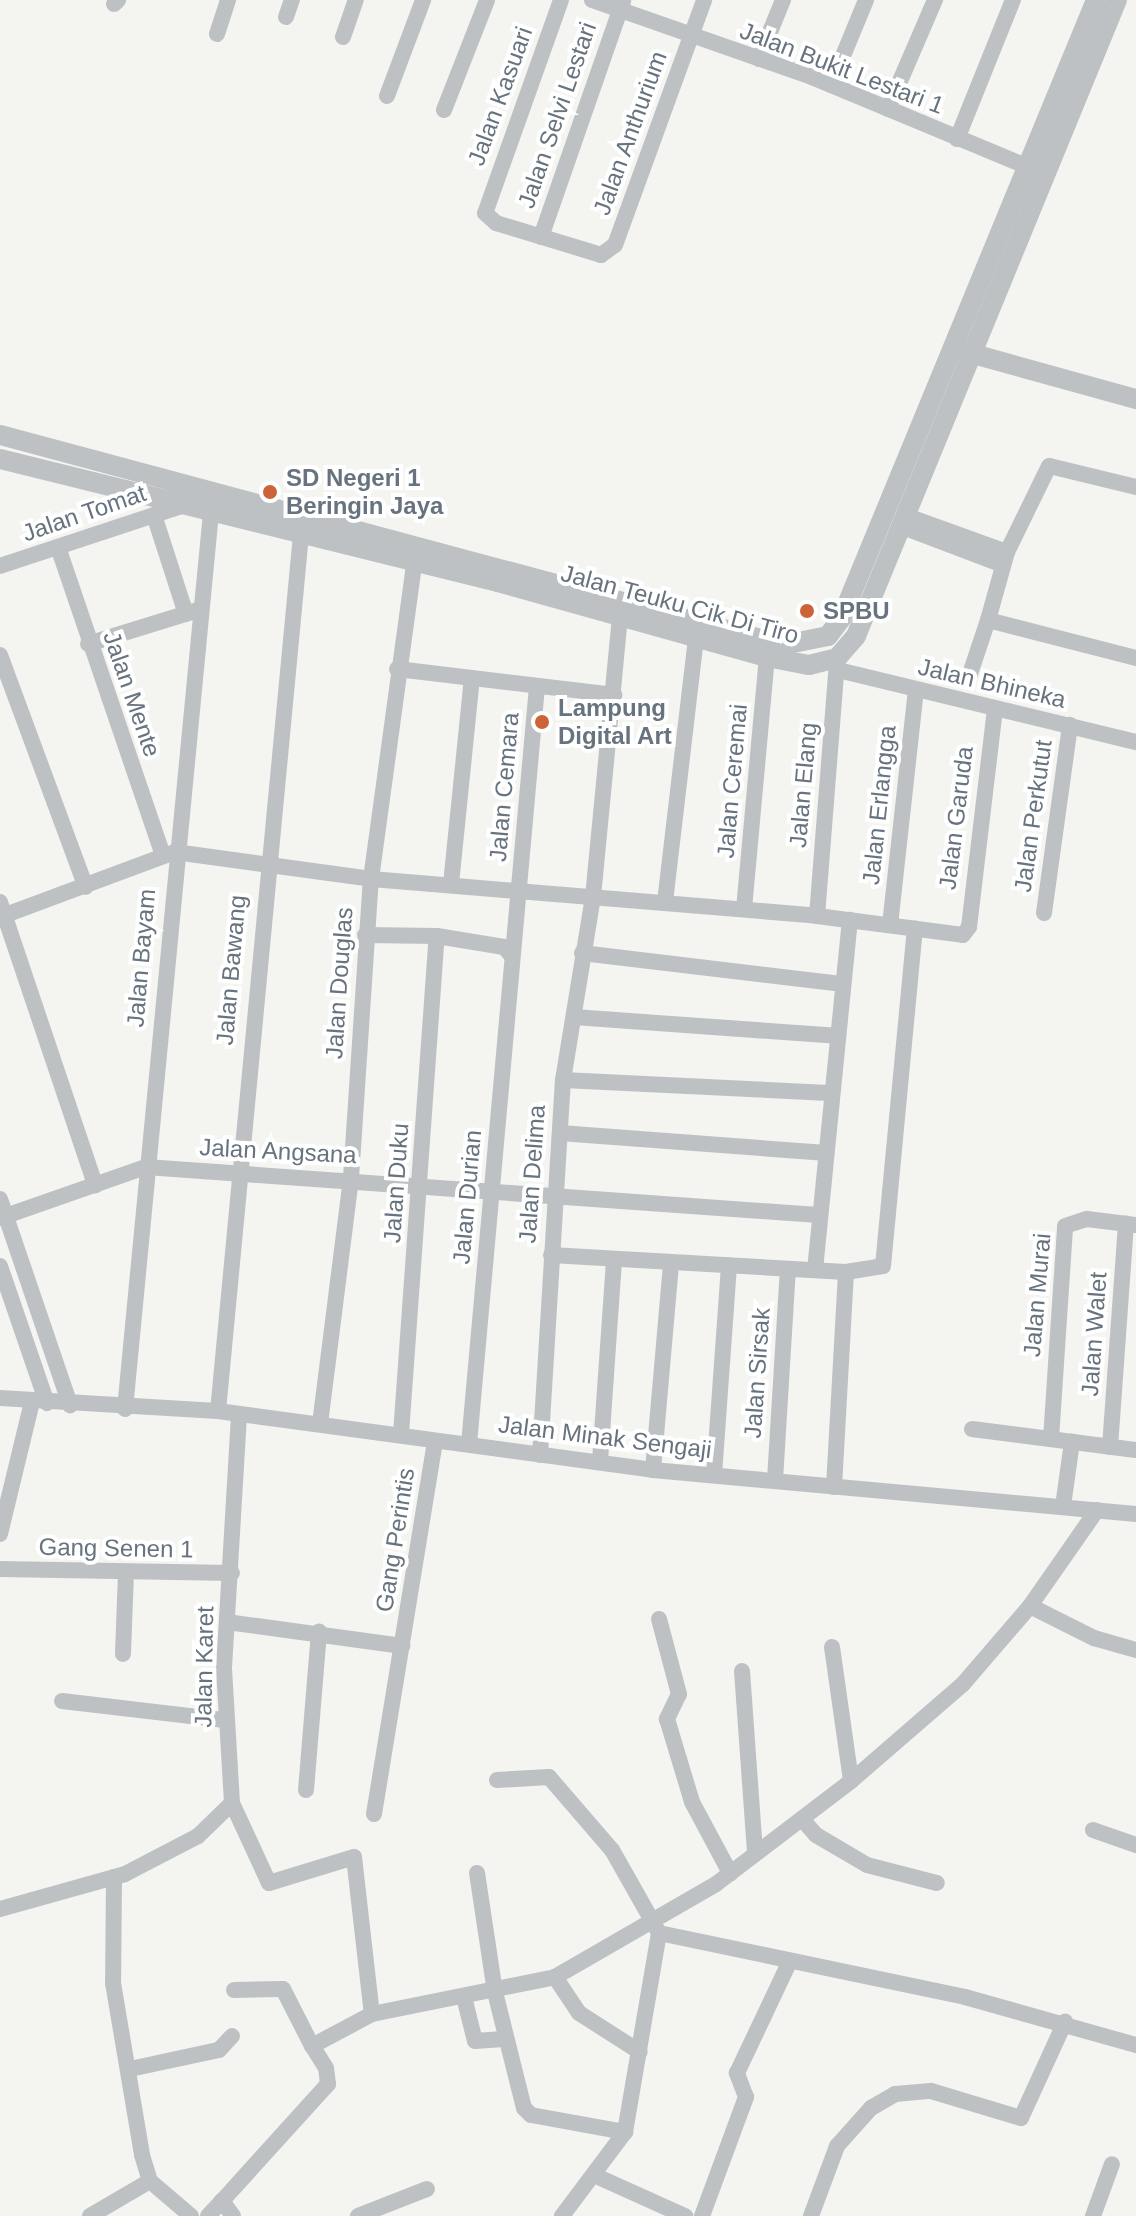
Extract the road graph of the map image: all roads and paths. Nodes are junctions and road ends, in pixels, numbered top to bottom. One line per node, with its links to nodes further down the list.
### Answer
1 (228, 0): 17 (street)
2 (292, 0): 16 (street)
3 (356, 0): 18 (street)
4 (423, 0): 22 (street)
5 (487, 0): 24 (street)
6 (561, 0): 27 (street, Jalan Kasuari)
7 (592, 0): 15 (street, Jalan Bukit Lestari 1)
8 (704, 0): 19 (street, Jalan Anthurium)
9 (783, 0): 20 (street)
10 (866, 0): 21 (street)
11 (935, 0): 23 (street)
12 (1013, 0): 25 (street)
13 (1096, 0): 26 (street, Jalan Teuku Cik Di Tiro)
14 (1117, 0): 28 (street, Jalan Teuku Cik Di Tiro)
15 (621, 5): 19 (street, Jalan Bukit Lestari 1); 27 (street, Jalan Selvi Lestari)
16 (286, 17)
17 (217, 34)
18 (343, 37)
19 (690, 37): 20 (street, Jalan Bukit Lestari 1); 27 (street, Jalan Anthurium)
20 (759, 59): 21 (street, Jalan Bukit Lestari 1)
21 (831, 85): 23 (street, Jalan Bukit Lestari 1)
22 (387, 96)
23 (888, 109): 25 (street, Jalan Bukit Lestari 1)
24 (444, 110)
25 (957, 139): 26 (street, Jalan Bukit Lestari 1)
26 (1028, 167): 28 (street, Jalan Teuku Cik Di Tiro)
27 (541, 237)
28 (961, 350): 29 (street); 38 (street, Jalan Teuku Cik Di Tiro); 44 (street, Jalan Teuku Cik Di Tiro)
29 (1136, 399)
30 (0, 435): 32 (street, Jalan Teuku Cik Di Tiro)
31 (0, 459): 34 (street, Jalan Teuku Cik Di Tiro)
32 (150, 473): 34 (street); 41 (street, Jalan Teuku Cik Di Tiro)
33 (1136, 487): 42 (street)
34 (144, 494): 35 (street, Jalan Teuku Cik Di Tiro)
35 (184, 505): 36 (street, Jalan Teuku Cik Di Tiro); 37 (street, Jalan Tomat)
36 (211, 512): 39 (street, Jalan Teuku Cik Di Tiro); 45 (street, Jalan Bayam)
37 (154, 515): 40 (street, Jalan Tomat); 45 (street)
38 (905, 521): 42 (street); 52 (street, Jalan Teuku Cik Di Tiro)
39 (301, 534): 41 (street, Jalan Teuku Cik Di Tiro); 63 (street, Jalan Bawang)
40 (58, 547): 43 (street, Jalan Tomat); 48 (street, Jalan Mente)
41 (415, 554): 44 (street, Jalan Teuku Cik Di Tiro); 53 (street, Jalan Douglas)
42 (1005, 559): 46 (street)
43 (0, 566)
44 (621, 608): 47 (street, Jalan Teuku Cik Di Tiro); 58 (street, Jalan Delima)
45 (192, 612): 48 (street); 62 (street, Jalan Bayam)
46 (988, 620): 51 (street); 54 (street)
47 (696, 638): 50 (street, Jalan Teuku Cik Di Tiro); 69 (street)
48 (88, 644): 62 (street, Jalan Mente)
49 (0, 655): 66 (street)
50 (767, 657): 52 (street, Jalan Teuku Cik Di Tiro); 70 (street, Jalan Ceremai)
51 (1136, 658)
52 (837, 664): 57 (street, Jalan Bhineka); 73 (street, Jalan Elang)
53 (397, 669): 55 (street); 64 (street, Jalan Douglas)
54 (970, 674)
55 (472, 678): 56 (street); 65 (street)
56 (537, 687): 58 (street); 67 (street, Jalan Cemara)
57 (916, 690): 59 (street, Jalan Bhineka); 75 (street, Jalan Erlangga)
58 (614, 695): 68 (street, Jalan Delima)
59 (995, 709): 60 (street, Jalan Bhineka); 76 (street, Jalan Garuda)
60 (1070, 725): 61 (street, Jalan Bhineka); 72 (street, Jalan Perkutut)
61 (1136, 742)
62 (169, 854): 63 (street); 66 (street); 88 (street, Jalan Bayam)
63 (265, 867): 64 (street); 89 (street, Jalan Bawang)
64 (371, 879): 65 (street); 77 (street, Jalan Douglas)
65 (451, 884): 67 (street)
66 (86, 887): 71 (street)
67 (520, 890): 68 (street); 80 (street, Jalan Cemara)
68 (593, 897): 69 (street); 79 (street, Jalan Delima)
69 (665, 902): 70 (street)
70 (744, 909): 73 (street)
71 (2, 911): 91 (street)
72 (1044, 913)
73 (817, 916): 74 (street)
74 (850, 920): 75 (street); 81 (street)
75 (890, 925): 76 (street)
76 (915, 929): 105 (street)
77 (365, 935): 78 (street); 90 (street, Jalan Douglas)
78 (437, 936): 80 (street); 92 (street, Jalan Duku)
79 (582, 953): 81 (street); 82 (street, Jalan Delima)
80 (510, 954): 93 (street, Jalan Durian)
81 (841, 984): 83 (street)
82 (574, 1017): 83 (street); 84 (street, Jalan Delima)
83 (836, 1036): 85 (street)
84 (563, 1080): 85 (street); 86 (street, Jalan Delima)
85 (829, 1093): 87 (street)
86 (560, 1133): 87 (street); 94 (street, Jalan Delima)
87 (823, 1153): 96 (street)
88 (146, 1167): 89 (street, Jalan Angsana); 91 (street, Jalan Angsana); 110 (street, Jalan Bayam)
89 (238, 1172): 90 (street, Jalan Angsana); 111 (street, Jalan Bawang)
90 (351, 1178): 92 (street, Jalan Angsana); 113 (street, Jalan Douglas)
91 (95, 1185): 95 (street, Jalan Angsana)
92 (420, 1186): 93 (street, Jalan Angsana); 115 (street, Jalan Duku)
93 (491, 1191): 94 (street, Jalan Angsana); 119 (street, Jalan Durian)
94 (555, 1196): 96 (street, Jalan Angsana); 98 (street, Jalan Delima)
95 (2, 1211): 109 (street, Jalan Angsana)
96 (818, 1215): 104 (street)
97 (1131, 1224): 116 (street, Jalan Murai); 120 (street, Jalan Walet)
98 (551, 1255): 99 (street); 122 (street, Jalan Delima)
99 (614, 1261): 100 (street); 123 (street)
100 (671, 1263): 102 (street); 124 (street)
101 (0, 1266): 106 (street)
102 (729, 1266): 103 (street); 125 (street)
103 (788, 1270): 104 (street); 126 (street, Jalan Sirsak)
104 (815, 1270): 105 (street)
105 (846, 1272): 127 (street)
106 (5, 1298): 108 (street)
107 (0, 1398): 108 (street, Jalan Minak Sengaji)
108 (40, 1403): 109 (street, Jalan Minak Sengaji); 131 (street)
109 (70, 1405): 110 (street, Jalan Minak Sengaji)
110 (125, 1409): 111 (street, Jalan Minak Sengaji)
111 (218, 1411): 112 (street, Jalan Minak Sengaji)
112 (239, 1416): 113 (street, Jalan Minak Sengaji); 134 (street, Jalan Karet)
113 (320, 1424): 115 (street, Jalan Minak Sengaji)
114 (972, 1429): 116 (street)
115 (401, 1434): 117 (street, Jalan Minak Sengaji)
116 (1051, 1439): 118 (street)
117 (435, 1441): 119 (street, Jalan Minak Sengaji); 139 (street, Gang Perintis)
118 (1072, 1442): 120 (street); 128 (street)
119 (469, 1444): 122 (street, Jalan Minak Sengaji)
120 (1110, 1447): 121 (street)
121 (1136, 1450)
122 (540, 1455): 123 (street, Jalan Minak Sengaji)
123 (600, 1461): 124 (street, Jalan Minak Sengaji)
124 (653, 1470): 125 (street, Jalan Minak Sengaji)
125 (714, 1475): 126 (street, Jalan Minak Sengaji)
126 (775, 1480): 127 (street, Jalan Minak Sengaji)
127 (834, 1487): 128 (street, Jalan Minak Sengaji)
128 (1063, 1506): 129 (street, Jalan Minak Sengaji)
129 (1097, 1510): 130 (street, Jalan Minak Sengaji); 135 (street)
130 (1136, 1514)
131 (0, 1534)
132 (0, 1569): 133 (street, Gang Senen 1)
133 (126, 1573): 134 (street, Gang Senen 1); 142 (street)
134 (232, 1573): 137 (street, Jalan Karet)
135 (1030, 1606): 141 (street); 147 (street)
136 (659, 1619): 156 (street)
137 (227, 1622): 138 (street, Gang Perintis); 145 (street, Jalan Karet)
138 (319, 1632): 139 (street, Gang Perintis); 148 (street)
139 (402, 1646): 150 (street, Gang Perintis)
140 (832, 1647): 147 (street)
141 (1136, 1650)
142 (123, 1654)
143 (742, 1671): 154 (street)
144 (62, 1701): 145 (street)
145 (223, 1720): 149 (street, Jalan Karet)
146 (497, 1780): 160 (street)
147 (851, 1781): 151 (street)
148 (306, 1790)
149 (232, 1803): 157 (street); 166 (street, Jalan Karet)
150 (374, 1814)
151 (802, 1819): 154 (street); 158 (street)
152 (1093, 1830): 153 (street)
153 (1136, 1845)
154 (755, 1854): 156 (street)
155 (477, 1873): 164 (street)
156 (730, 1873): 160 (street)
157 (114, 1877): 159 (street); 173 (street)
158 (937, 1883)
159 (0, 1909)
160 (657, 1928): 161 (street); 162 (street); 172 (street)
161 (789, 1963): 167 (street); 187 (street)
162 (555, 1977): 164 (street); 172 (street)
163 (234, 1990): 171 (street)
164 (495, 1992): 165 (street); 169 (street)
165 (464, 1997): 166 (street); 169 (street)
166 (372, 2014): 171 (street)
167 (1065, 2022): 170 (street); 188 (street)
168 (232, 2036): 173 (street)
169 (504, 2039): 174 (street)
170 (1136, 2045)
171 (312, 2046): 179 (street)
172 (640, 2052): 174 (street)
173 (130, 2069): 177 (street)
174 (625, 2132): 176 (street)
175 (1112, 2164): 189 (street)
176 (596, 2176): 185 (street); 186 (street)
177 (150, 2181): 180 (street); 181 (street)
178 (427, 2189): 184 (street)
179 (222, 2201): 182 (street); 183 (street)
180 (90, 2216)
181 (191, 2216)
182 (208, 2216)
183 (233, 2216)
184 (358, 2216)
185 (562, 2216)
186 (685, 2216)
187 (702, 2216)
188 (811, 2216)
189 (1093, 2216)

